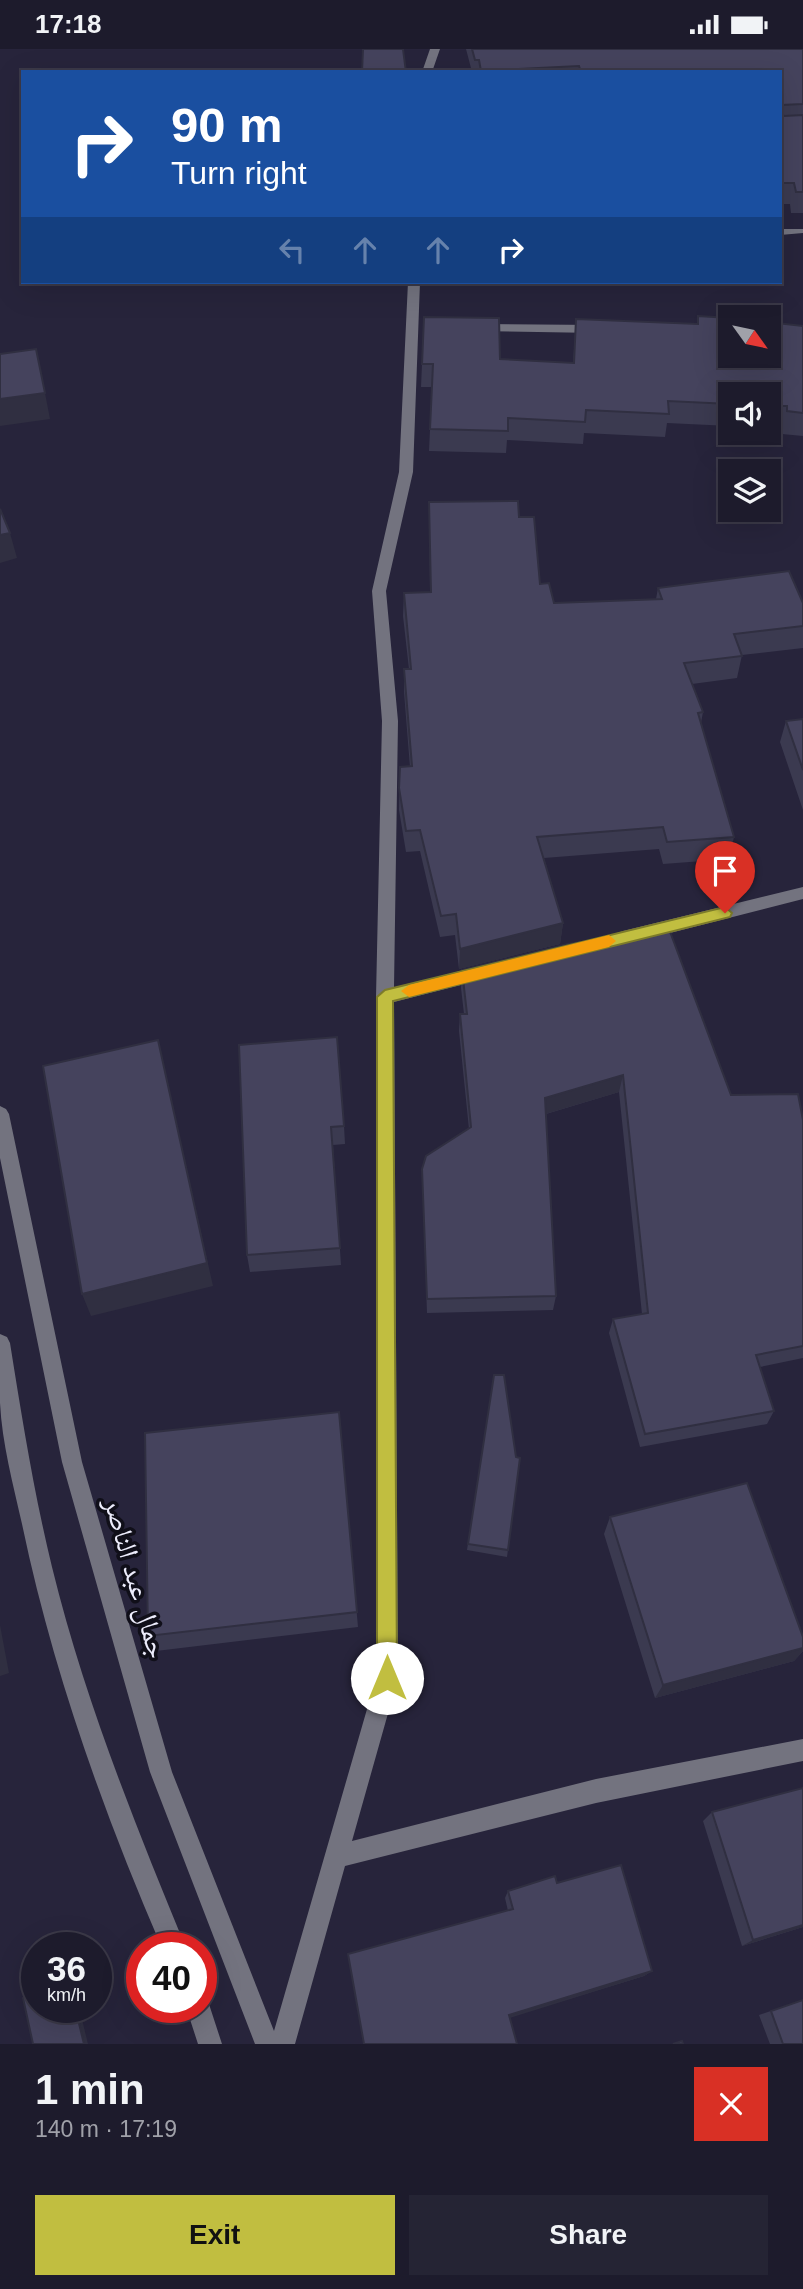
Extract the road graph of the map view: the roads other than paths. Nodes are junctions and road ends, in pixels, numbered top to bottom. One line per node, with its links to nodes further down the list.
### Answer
1 (435, 49): 2 (street)
2 (428, 70)
3 (799, 231): 4 (street)
4 (782, 232)
5 (414, 284): 11 (street)
6 (467, 328): 7 (street)
7 (606, 330)
8 (803, 893): 9 (street)
9 (601, 943)
10 (506, 967): 11 (street)
11 (385, 997): 15 (street)
12 (0, 1114): 19 (street, جمال عبد الناصر)
13 (0, 1343): 16 (street)
14 (803, 1750): 15 (street)
15 (338, 1856): 20 (street)
16 (168, 1932)
17 (204, 2023): 18 (street)
18 (211, 2044)
19 (267, 2044)
20 (283, 2044)

